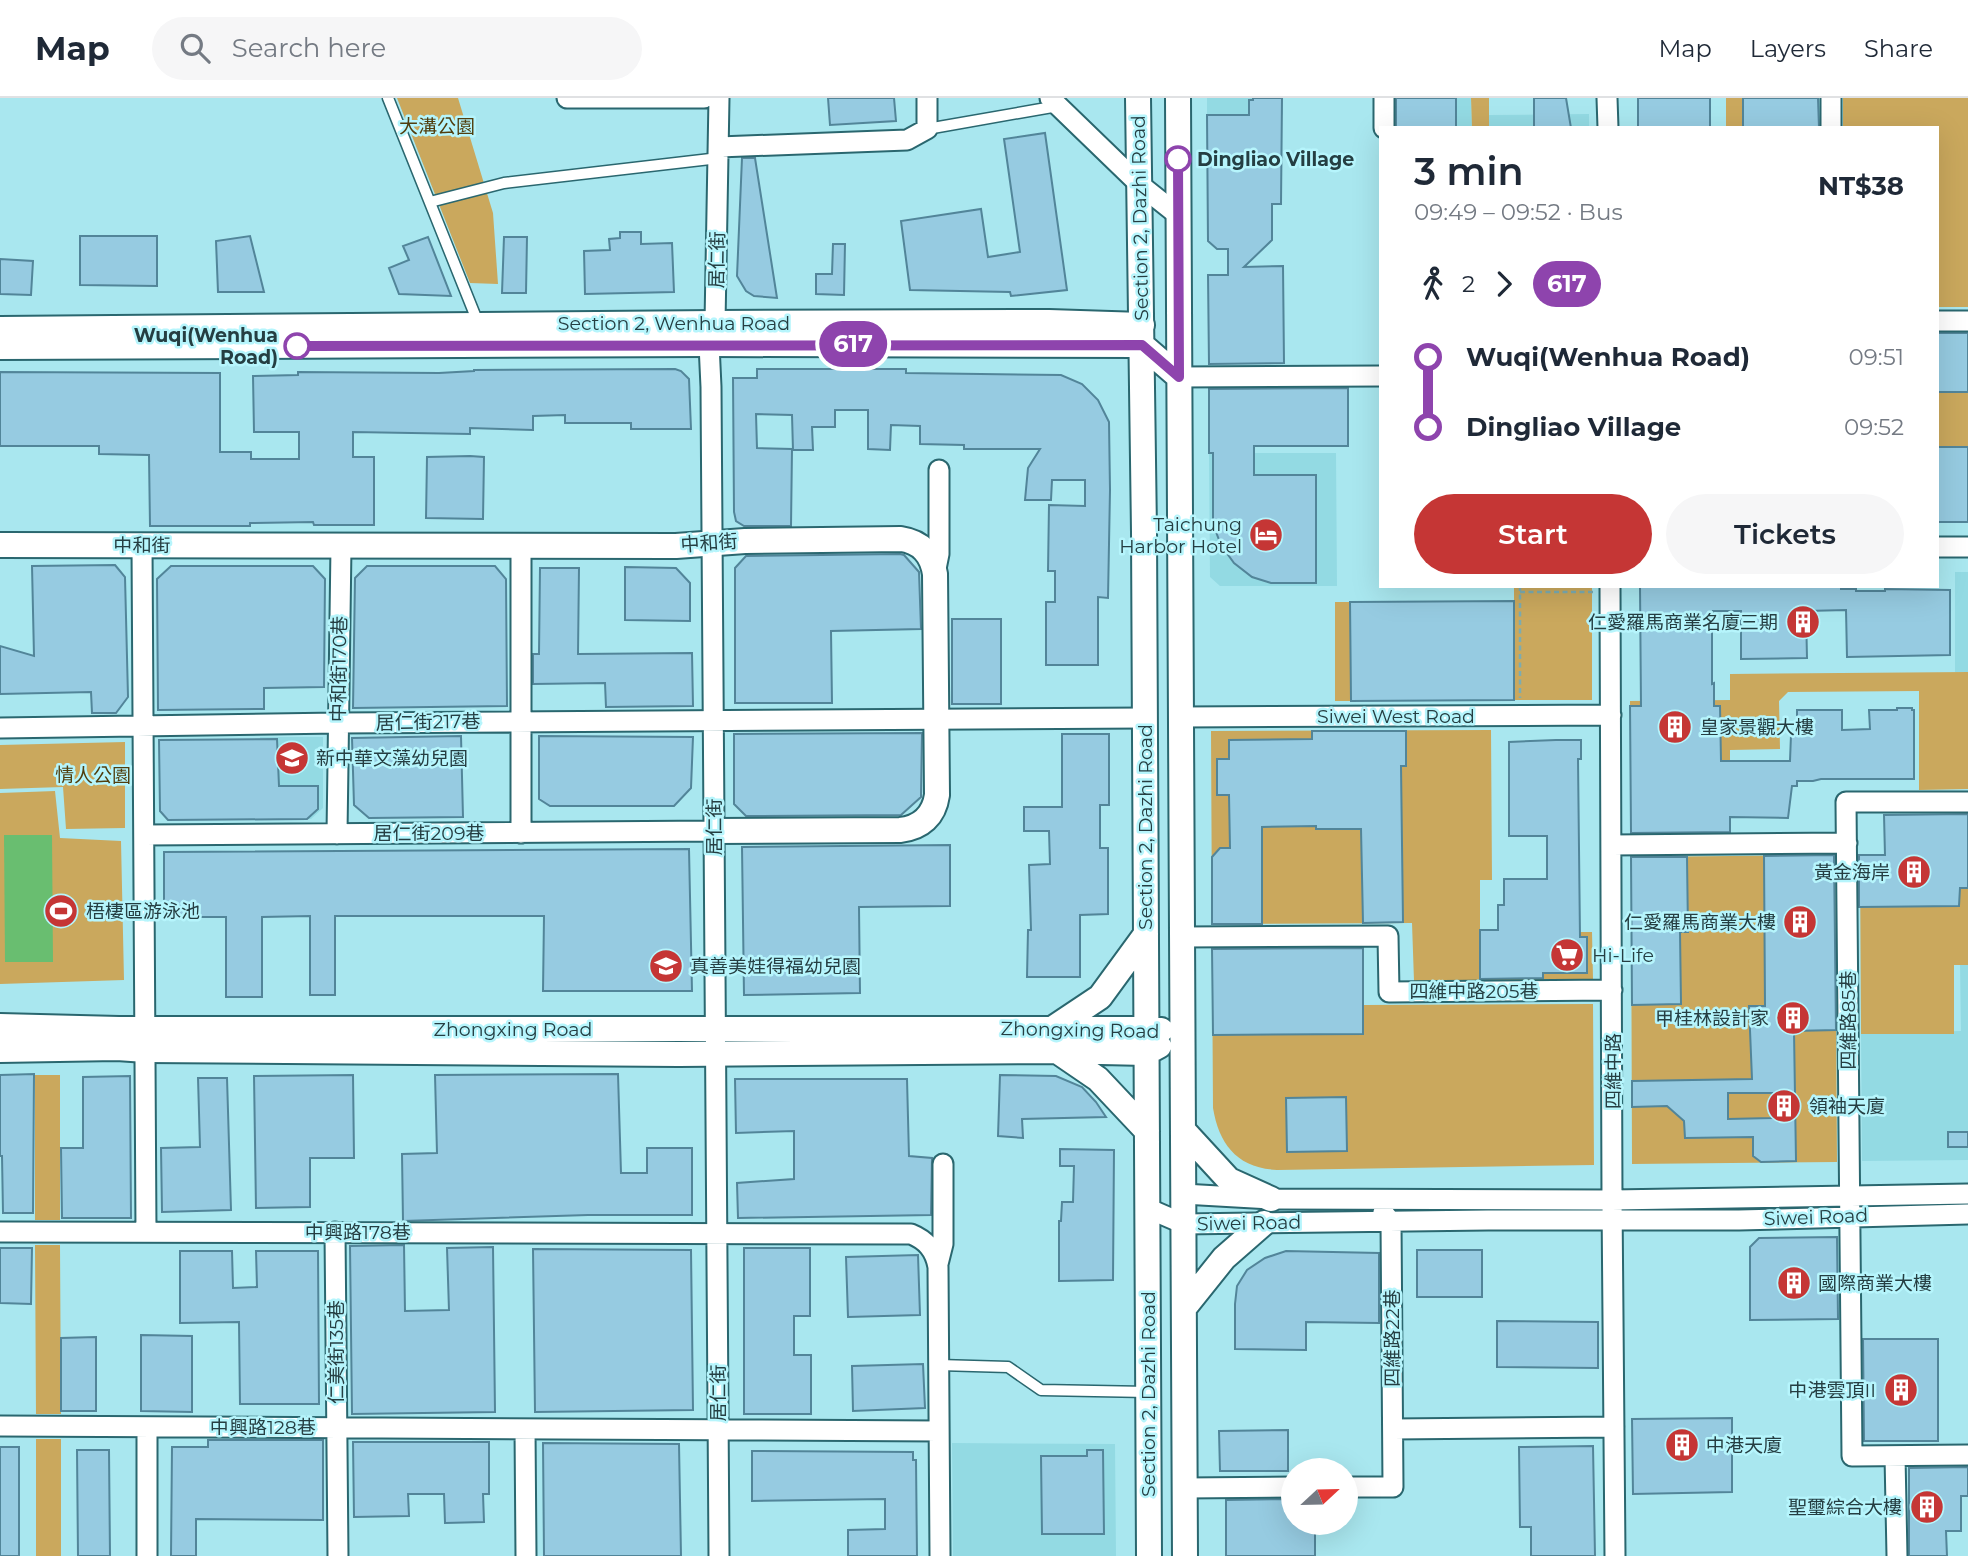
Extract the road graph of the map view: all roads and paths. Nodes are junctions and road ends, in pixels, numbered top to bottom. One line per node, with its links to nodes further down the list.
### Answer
1 (388, 98): 18 (lane)
2 (567, 98): 3 (street)
3 (704, 98)
4 (719, 98): 16 (street, 居仁街)
5 (927, 98): 15 (street)
6 (1138, 98): 17 (street, Section 2, Dazhi Road)
7 (1178, 98): 19 (street, Section 2, Dazhi Road)
8 (1384, 98): 12 (street)
9 (1607, 98): 13 (street)
10 (1831, 98): 14 (street)
11 (1054, 102): 15 (lane); 17 (street)
12 (1384, 126)
13 (1608, 126)
14 (1831, 126)
15 (927, 129): 16 (street)
16 (719, 152): 18 (lane); 24 (street, 居仁街)
17 (1139, 184): 19 (street); 25 (street, Section 2, Dazhi Road)
18 (430, 202): 22 (lane)
19 (1178, 215): 29 (street, Section 2, Dazhi Road)
20 (1939, 321): 21 (street)
21 (1968, 321)
22 (479, 325): 24 (street, Section 2, Wenhua Road); 26 (street, Section 2, Wenhua Road)
23 (0, 329): 26 (street, Section 2, Wenhua Road)
24 (712, 333): 25 (street, Section 2, Wenhua Road); 26 (street, Section 2, Wenhua Road); 31 (street, 居仁街)
25 (1142, 335): 29 (street); 45 (street, Section 2, Dazhi Road)
26 (49, 338): 27 (street, Section 2, Wenhua Road)
27 (0, 347)
28 (1379, 376): 29 (street)
29 (1179, 377): 44 (street, Section 2, Dazhi Road)
30 (939, 470): 38 (street)
31 (712, 543): 35 (street, 中和街); 38 (street, 中和街); 47 (street, 居仁街)
32 (0, 545): 33 (street, 中和街)
33 (142, 545): 34 (street, 中和街); 50 (street)
34 (341, 546): 35 (street, 中和街); 49 (street, 中和街170巷)
35 (521, 546): 48 (street)
36 (1939, 547): 37 (street)
37 (1968, 547)
38 (935, 574): 46 (street, 中和街)
39 (1520, 588): 41 (path)
40 (1610, 589): 41 (path); 43 (street, 四維中路)
41 (1520, 592): 42 (path)
42 (1521, 715): 43 (street, Siwei West Road); 44 (street, Siwei West Road)
43 (1611, 715): 58 (street, 四維中路)
44 (1181, 717): 60 (street, Section 2, Dazhi Road)
45 (1145, 718): 46 (street, 居仁街217巷); 59 (street, Section 2, Dazhi Road)
46 (936, 719): 47 (street, 居仁街217巷); 53 (street, 中和街)
47 (713, 720): 48 (street, 居仁街217巷); 53 (street, 居仁街)
48 (521, 721): 49 (street, 居仁街217巷); 54 (street)
49 (338, 723): 50 (street, 居仁街217巷); 55 (street, 中和街170巷)
50 (143, 725): 51 (street, 居仁街217巷); 56 (street)
51 (0, 728)
52 (1968, 802): 57 (street, 四維路85巷)
53 (714, 831): 54 (street, 居仁街209巷); 63 (street, 居仁街)
54 (521, 833): 55 (street, 居仁街209巷)
55 (337, 834): 56 (street, 居仁街209巷)
56 (144, 835): 65 (street)
57 (1847, 843): 58 (street); 78 (street, 四維路85巷)
58 (1612, 845): 61 (street, 四維中路)
59 (1146, 934): 66 (street); 67 (street, Section 2, Dazhi Road)
60 (1182, 937): 61 (street, 四維中路205巷); 64 (street, Section 2, Dazhi Road)
61 (1612, 990): 77 (street, 四維中路)
62 (0, 1026): 65 (street, Zhongxing Road)
63 (714, 1029): 65 (street, Zhongxing Road); 66 (street, Zhongxing Road); 69 (street, 居仁街)
64 (1183, 1033): 67 (street, Zhongxing Road); 70 (street, Section 2, Dazhi Road)
65 (146, 1039): 68 (street, Zhongxing Road); 69 (street, Zhongxing Road); 85 (street)
66 (1054, 1040): 67 (street, Zhongxing Road); 69 (street, Zhongxing Road); 71 (street)
67 (1146, 1041): 71 (street, Section 2, Dazhi Road)
68 (0, 1050)
69 (715, 1054): 88 (street, 居仁街)
70 (1183, 1130): 73 (street, Section 2, Dazhi Road); 75 (street)
71 (1147, 1131): 79 (street, Section 2, Dazhi Road)
72 (943, 1164): 89 (street)
73 (1184, 1194): 75 (street, Siwei Road); 79 (street, Siwei Road); 84 (street, Section 2, Dazhi Road)
74 (1968, 1194): 78 (street, Siwei Road)
75 (1270, 1199): 76 (street, Siwei Road)
76 (1370, 1199): 77 (street, Siwei Road); 82 (street)
77 (1612, 1200): 78 (street, Siwei Road); 81 (street, 四維中路)
78 (1850, 1207): 80 (street, Siwei Road); 81 (street, Siwei Road); 102 (street, 四維路85巷)
79 (1147, 1208): 84 (street, Siwei Road); 92 (street, Section 2, Dazhi Road)
80 (1968, 1214)
81 (1613, 1221): 82 (street, Siwei Road); 96 (street, 四維中路)
82 (1391, 1222): 83 (street, Siwei Road); 98 (street, 四維路22巷)
83 (1264, 1223): 84 (street, Siwei Road); 90 (street)
84 (1184, 1224): 90 (street, Section 2, Dazhi Road)
85 (146, 1232): 86 (street, 中興路178巷); 87 (street, 中興路178巷)
86 (335, 1232): 88 (street, 中興路178巷); 95 (street, 仁美街135巷)
87 (0, 1233)
88 (716, 1233): 89 (street, 中興路178巷); 99 (street, 居仁街)
89 (938, 1266): 91 (street)
90 (1184, 1308): 105 (street, Section 2, Dazhi Road)
91 (939, 1365): 92 (lane); 100 (street)
92 (1148, 1392): 111 (street, Section 2, Dazhi Road)
93 (0, 1426): 94 (street, 中興路128巷)
94 (147, 1427): 95 (street, 中興路128巷); 106 (street)
95 (337, 1427): 97 (street, 中興路128巷); 107 (street, 仁美街135巷)
96 (1615, 1427): 98 (street); 113 (street, 四維中路)
97 (525, 1429): 99 (street, 中興路128巷); 108 (street)
98 (1393, 1429): 104 (street, 四維路22巷)
99 (718, 1430): 100 (street, 中興路128巷); 109 (street, 居仁街)
100 (939, 1431): 110 (street)
101 (1968, 1455): 102 (street)
102 (1895, 1456): 114 (street)
103 (1281, 1487): 105 (street)
104 (1358, 1487)
105 (1185, 1488): 112 (street, Section 2, Dazhi Road)
106 (147, 1556)
107 (338, 1556)
108 (526, 1556)
109 (719, 1556)
110 (940, 1556)
111 (1149, 1556)
112 (1185, 1556)
113 (1615, 1556)
114 (1896, 1556)

